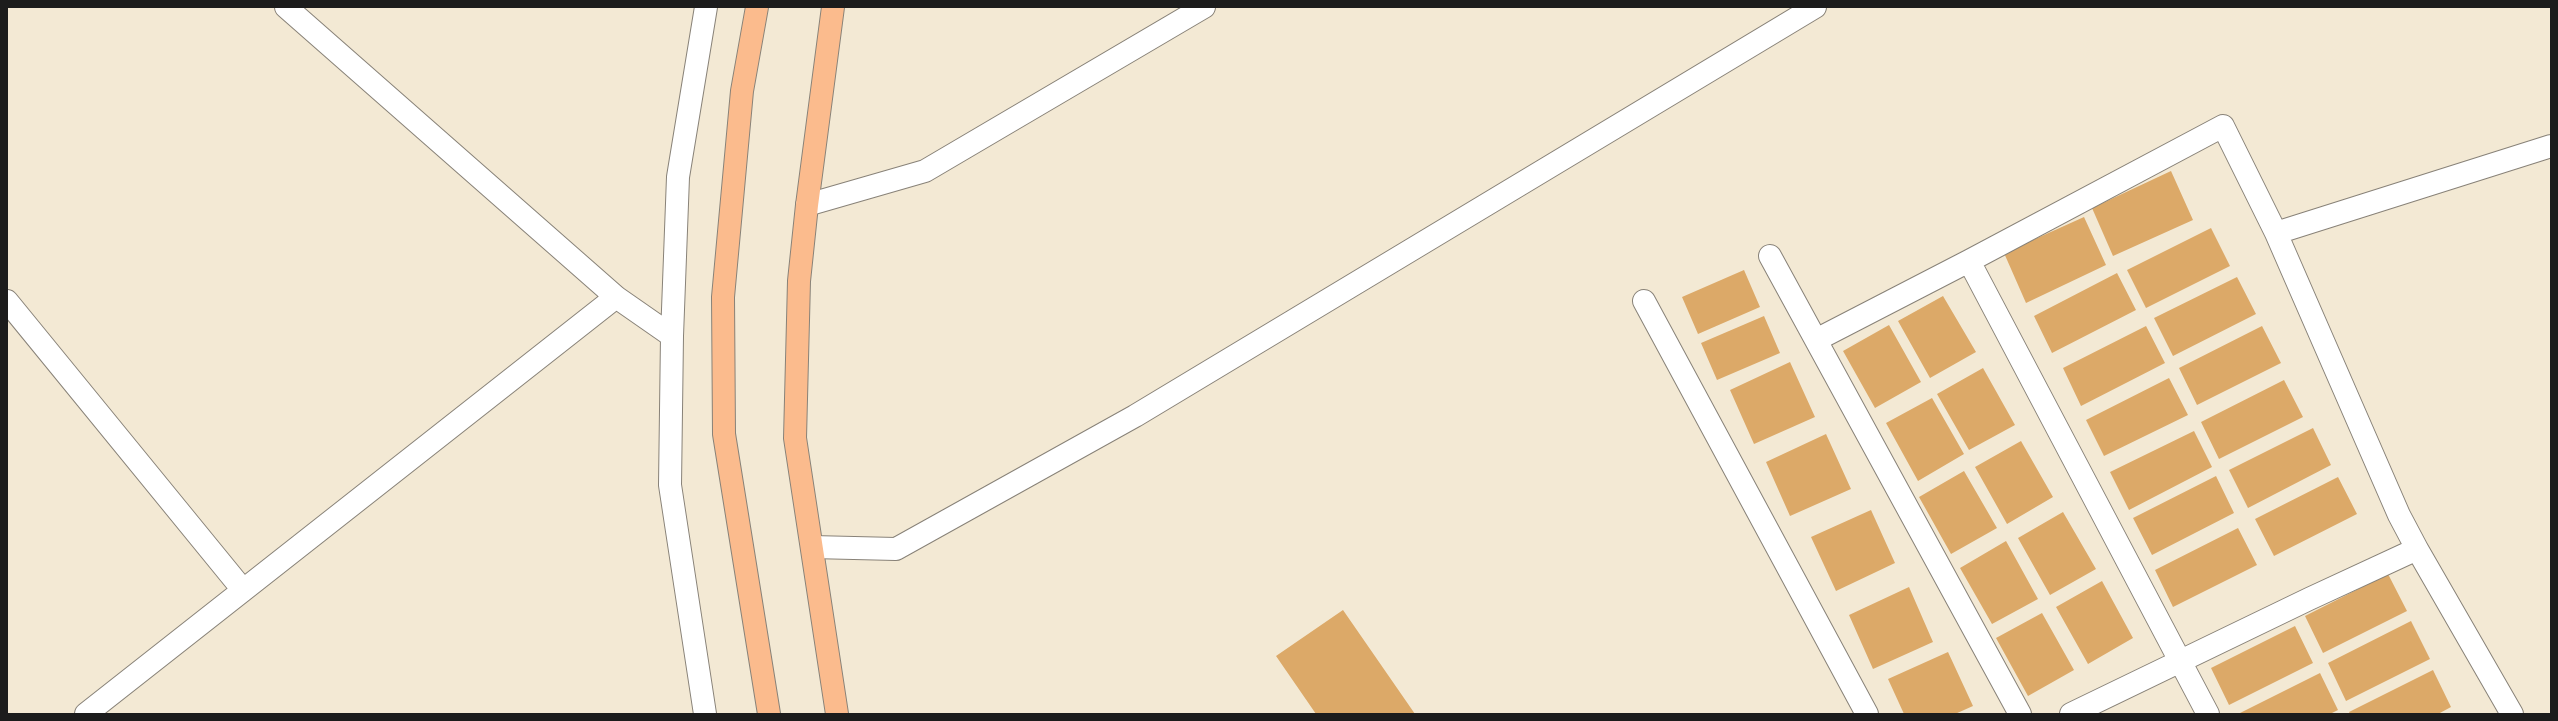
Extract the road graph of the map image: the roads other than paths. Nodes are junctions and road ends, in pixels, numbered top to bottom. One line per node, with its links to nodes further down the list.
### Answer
1 (286, 7): 12 (street)
2 (706, 7): 15 (street)
3 (757, 7): 23 (highway)
4 (833, 7): 8 (highway)
5 (1204, 7): 8 (street)
6 (1815, 7): 17 (street)
7 (2551, 146): 9 (street)
8 (807, 205): 17 (highway)
9 (2276, 233): 11 (street); 18 (street)
10 (1770, 256): 16 (street)
11 (1969, 262): 16 (street); 20 (street)
12 (616, 297): 15 (street); 19 (street)
13 (7, 301): 19 (street)
14 (1644, 301): 25 (street)
15 (672, 336): 22 (street)
16 (1816, 340): 26 (street)
17 (812, 547): 24 (highway)
18 (2418, 549): 20 (street); 29 (street)
19 (243, 590): 21 (street)
20 (2180, 661): 27 (street); 28 (street)
21 (86, 714)
22 (705, 714)
23 (769, 714)
24 (837, 714)
25 (1867, 714)
26 (2020, 714)
27 (2071, 714)
28 (2208, 714)
29 (2512, 714)

